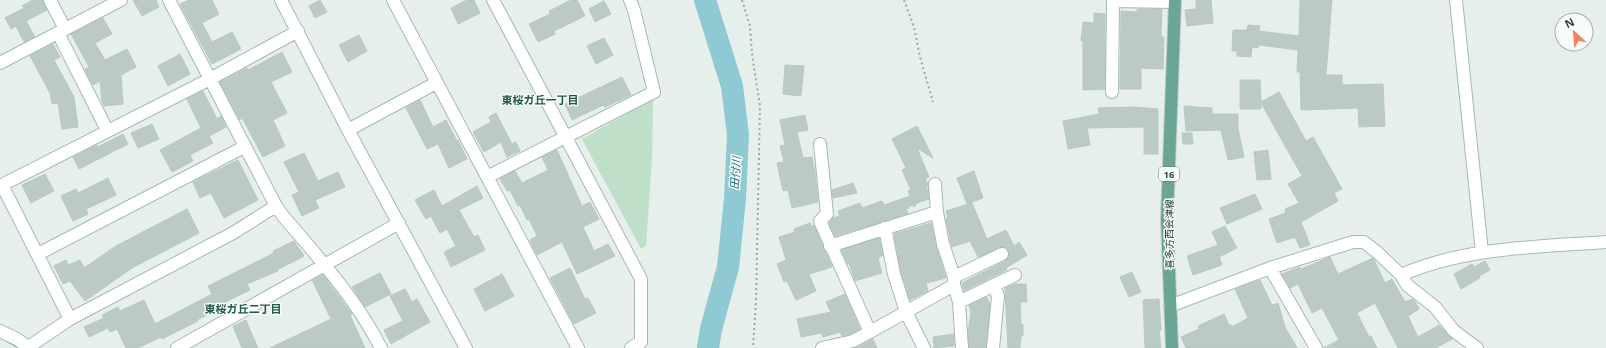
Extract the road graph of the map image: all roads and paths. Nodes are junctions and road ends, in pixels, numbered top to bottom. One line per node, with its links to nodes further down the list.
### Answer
1 (50, 0): 12 (street)
2 (121, 0): 12 (street)
3 (169, 0): 15 (street)
4 (281, 0): 13 (street)
5 (393, 0): 16 (street)
6 (493, 0): 21 (street)
7 (630, 0): 21 (street)
8 (742, 0): 53 (path)
9 (904, 0): 18 (path)
10 (1456, 0): 32 (street)
11 (1175, 1): 17 (street); 42 (main road, 喜多方西会津線 / 16)
12 (62, 31): 14 (street); 19 (street)
13 (298, 31): 15 (street); 20 (street)
14 (0, 63)
15 (210, 79): 19 (street); 23 (street)
16 (436, 83): 20 (street); 24 (street)
17 (1112, 92)
18 (933, 102)
19 (107, 130): 33 (street)
20 (348, 130): 28 (street)
21 (565, 136): 24 (street); 52 (street)
22 (820, 144): 31 (street)
23 (244, 146): 26 (street); 33 (street)
24 (487, 177): 51 (street)
25 (935, 184): 27 (street)
26 (276, 206): 35 (street); 44 (street)
27 (937, 212): 29 (street); 39 (street)
28 (399, 223): 35 (street); 50 (street)
29 (884, 228): 31 (street); 43 (street)
30 (1606, 242): 32 (street)
31 (830, 246): 46 (street)
32 (1482, 252): 38 (street)
33 (38, 254): 44 (street)
34 (1002, 254): 39 (street)
35 (325, 265): 48 (street); 49 (street)
36 (1270, 268): 38 (street); 42 (street); 59 (street)
37 (1015, 275): 40 (street)
38 (1400, 275): 60 (street)
39 (954, 281): 41 (street); 43 (street)
40 (994, 286): 41 (street); 57 (street)
41 (959, 302): 56 (street)
42 (1170, 306): 58 (main road, 喜多方西会津線 / 16)
43 (906, 312): 46 (street); 55 (street)
44 (70, 319): 47 (street)
45 (0, 331): 47 (street)
46 (870, 332): 54 (street)
47 (28, 348)
48 (177, 348)
49 (381, 348)
50 (466, 348)
51 (578, 348)
52 (631, 348)
53 (753, 348)
54 (822, 348)
55 (924, 348)
56 (962, 348)
57 (993, 348)
58 (1172, 348)
59 (1316, 348)
60 (1478, 348)

